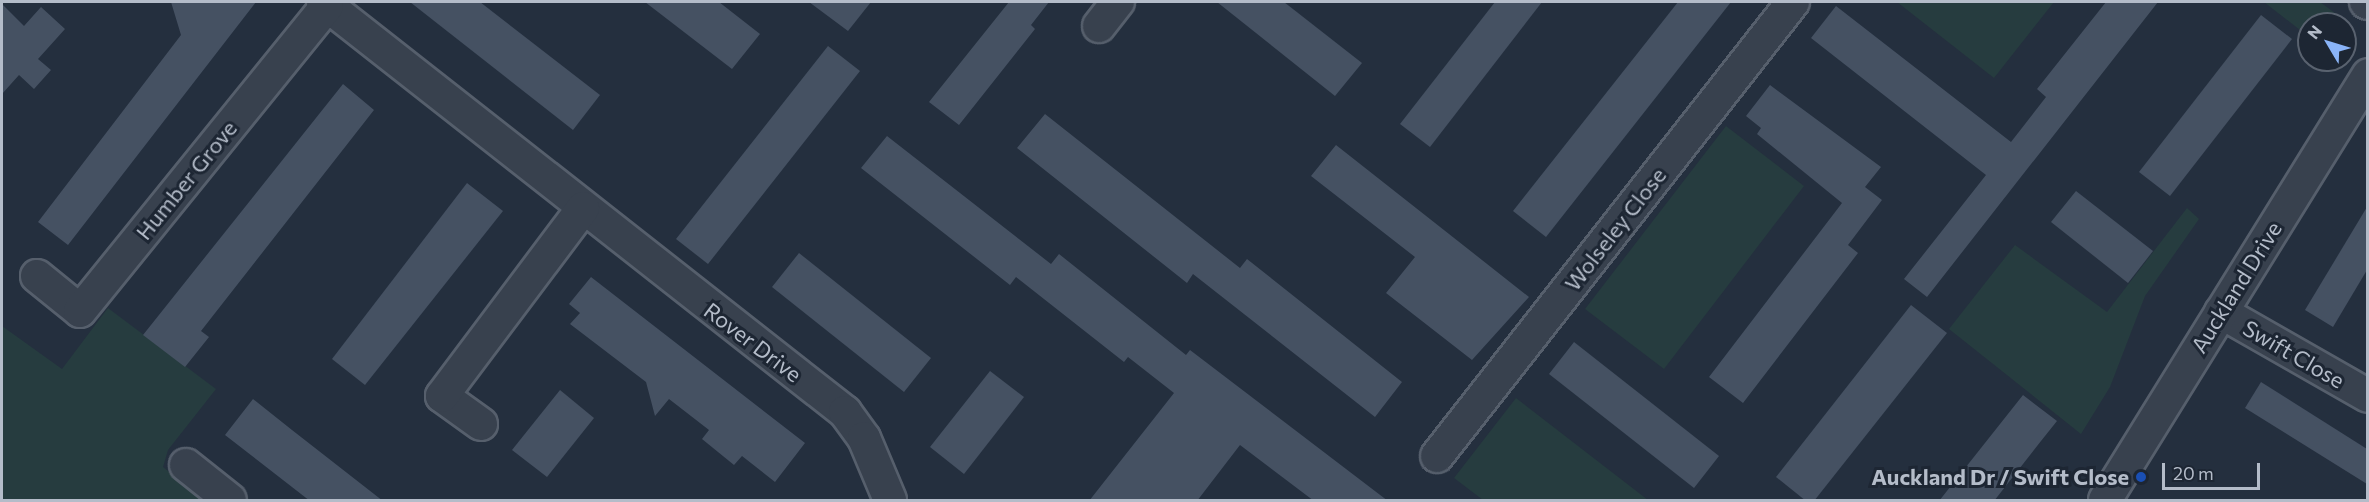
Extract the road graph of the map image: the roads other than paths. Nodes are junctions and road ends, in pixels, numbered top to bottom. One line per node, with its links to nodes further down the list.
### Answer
1 (1118, 2): 4 (street)
2 (1793, 2): 11 (street, Wolseley Close)
3 (325, 4): 6 (street, Rover Drive); 7 (street, Humber Grove)
4 (1099, 27)
5 (2367, 75): 8 (street, Auckland Drive)
6 (583, 208): 10 (street); 14 (street, Rover Drive)
7 (37, 276)
8 (2221, 312): 9 (street, Swift Close); 15 (street, Auckland Drive)
9 (2367, 396)
10 (481, 424)
11 (1437, 456)
12 (186, 465): 13 (street)
13 (230, 501)
14 (890, 501)
15 (2105, 501)

